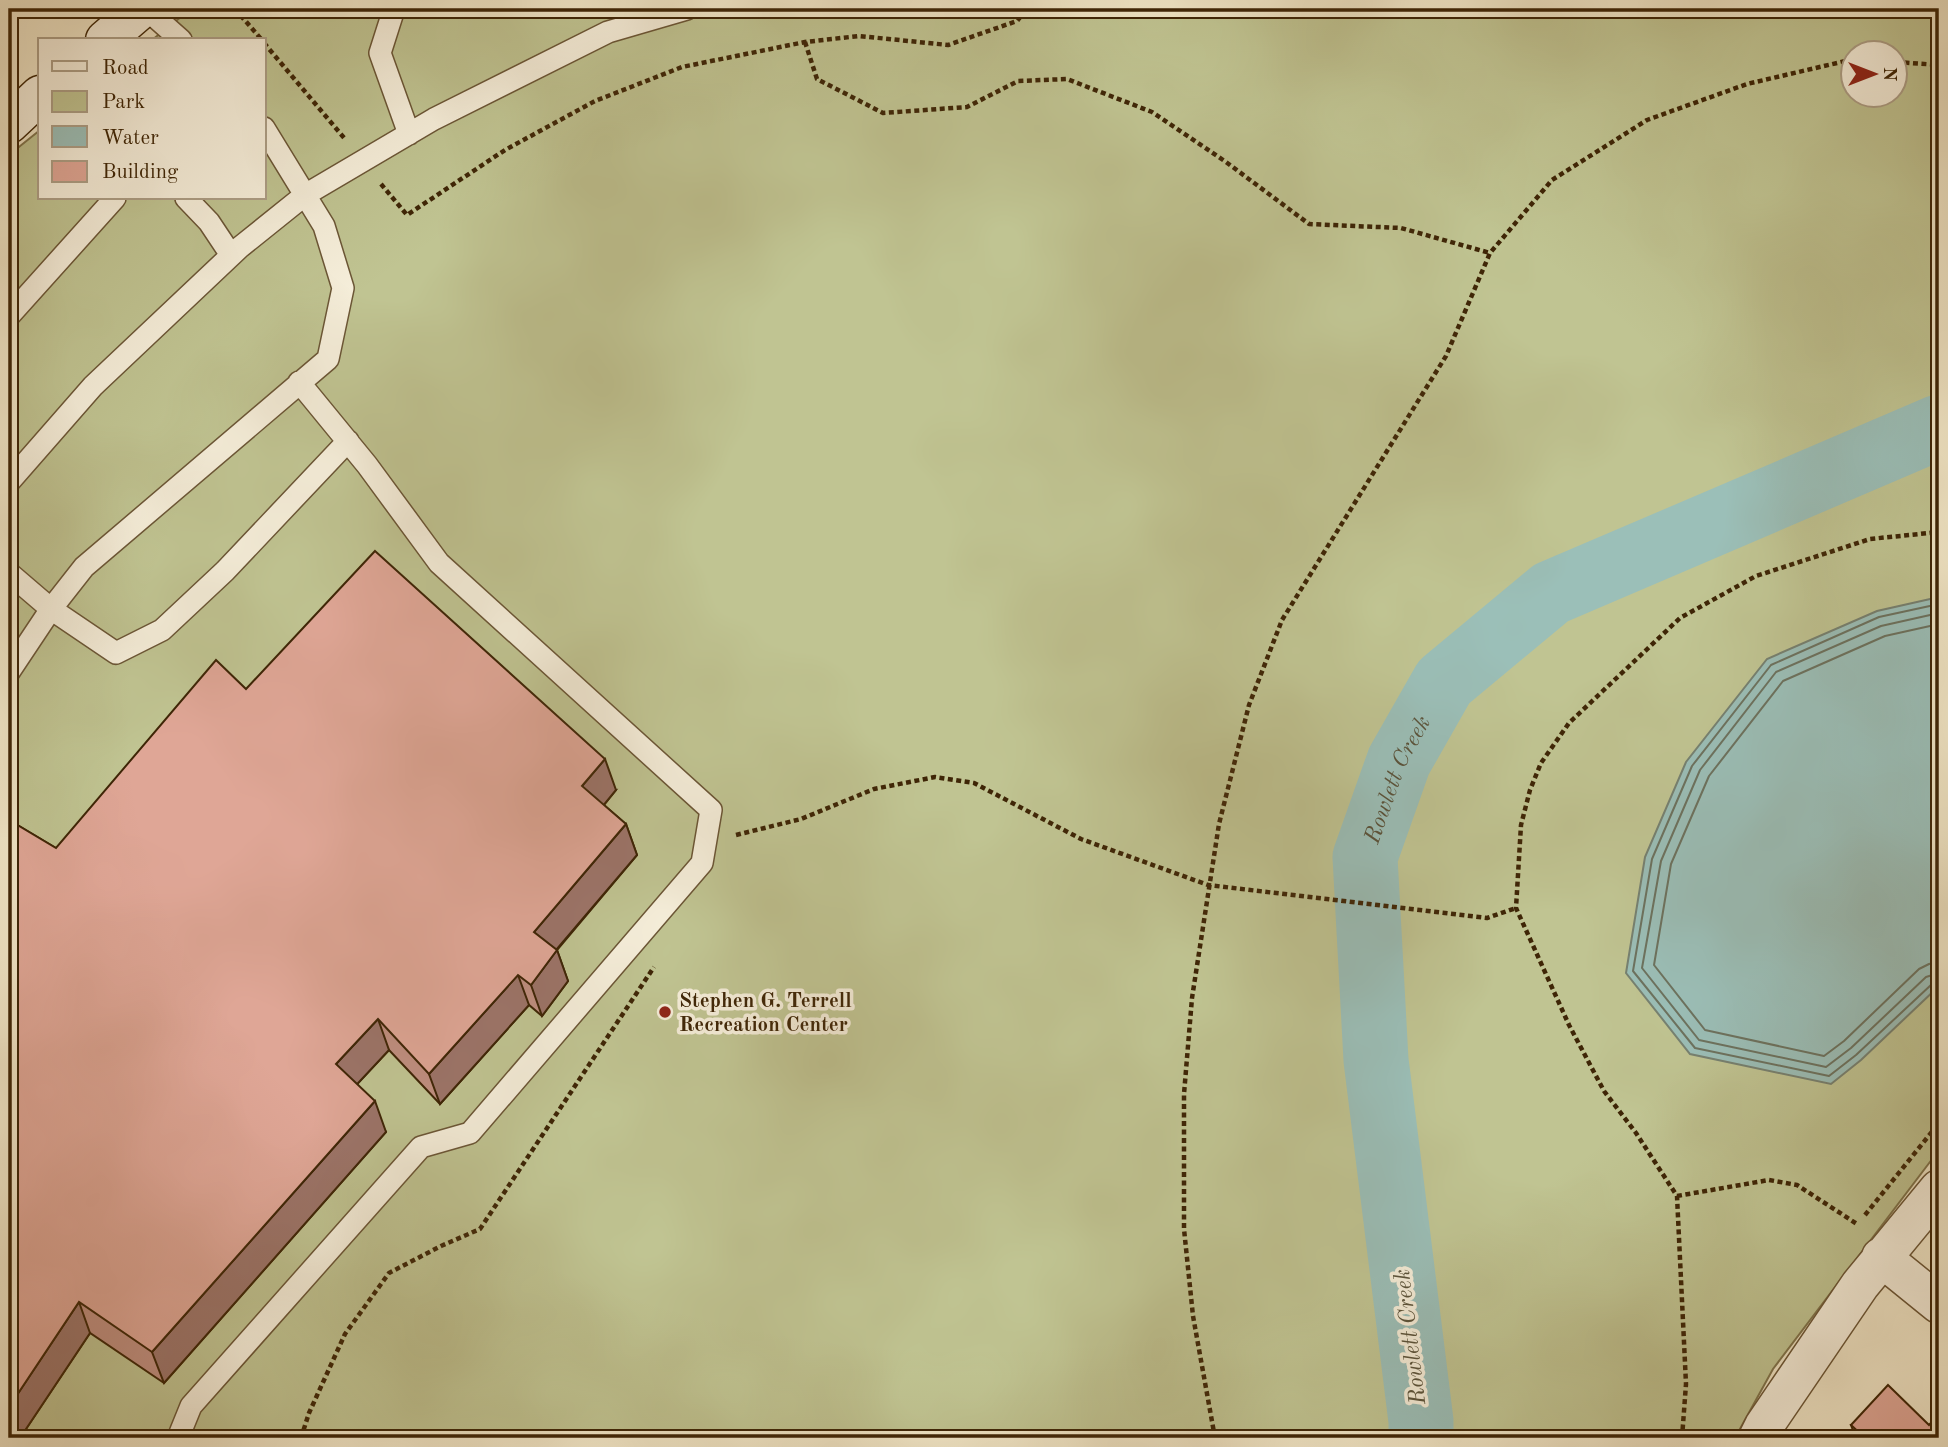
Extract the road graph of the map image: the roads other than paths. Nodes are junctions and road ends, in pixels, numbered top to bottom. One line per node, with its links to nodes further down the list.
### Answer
1 (144, 9): 4 (street); 5 (lane)
2 (394, 9): 9 (lane)
3 (687, 9): 9 (lane)
4 (107, 38)
5 (179, 38)
6 (38, 97): 7 (street)
7 (9, 124)
8 (266, 131): 10 (lane)
9 (409, 134): 10 (lane)
10 (305, 195): 13 (lane); 15 (lane)
11 (113, 200): 14 (lane)
12 (188, 200): 13 (lane)
13 (232, 255): 17 (lane)
14 (9, 316)
15 (299, 382): 16 (lane); 19 (lane)
16 (348, 442): 19 (lane); 24 (lane)
17 (9, 482)
18 (9, 573): 19 (lane)
19 (51, 609): 20 (lane)
20 (9, 672)
21 (1939, 1189): 22 (street)
22 (1881, 1257): 23 (street); 25 (street)
23 (1939, 1304)
24 (178, 1438)
25 (1758, 1438)

